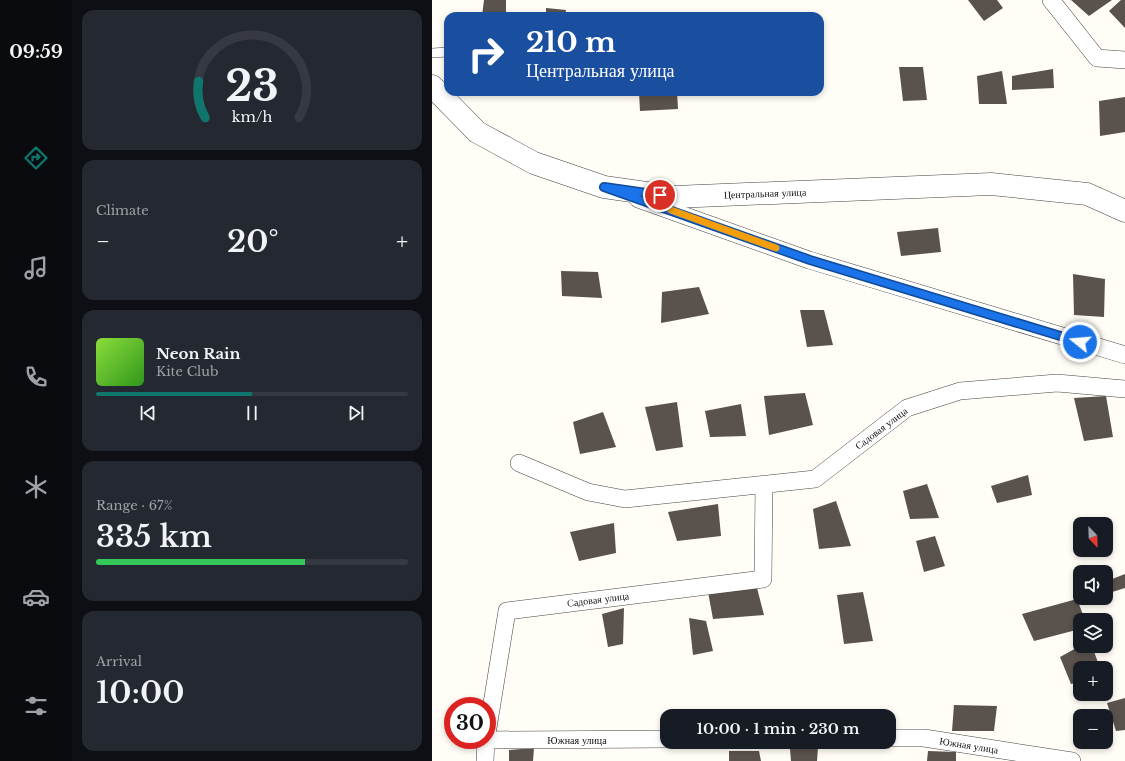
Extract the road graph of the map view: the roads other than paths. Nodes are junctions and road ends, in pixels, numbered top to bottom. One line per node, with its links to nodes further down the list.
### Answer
1 (1051, 0): 4 (street)
2 (444, 52): 3 (lane)
3 (432, 53)
4 (1125, 60)
5 (432, 86): 6 (street, Центральная улица)
6 (604, 187): 7 (street, Центральная улица); 8 (street)
7 (1125, 211)
8 (1125, 355)
9 (1125, 389): 11 (street, Садовая улица)
10 (519, 463): 11 (street, Садовая улица)
11 (764, 484): 12 (street, Садовая улица)
12 (493, 697)
13 (896, 738): 17 (street, Южная улица)
14 (660, 739): 15 (street, Южная улица)
15 (496, 740)
16 (486, 749): 18 (street)
17 (977, 754): 19 (street, Южная улица)
18 (485, 761)
19 (1072, 761)

